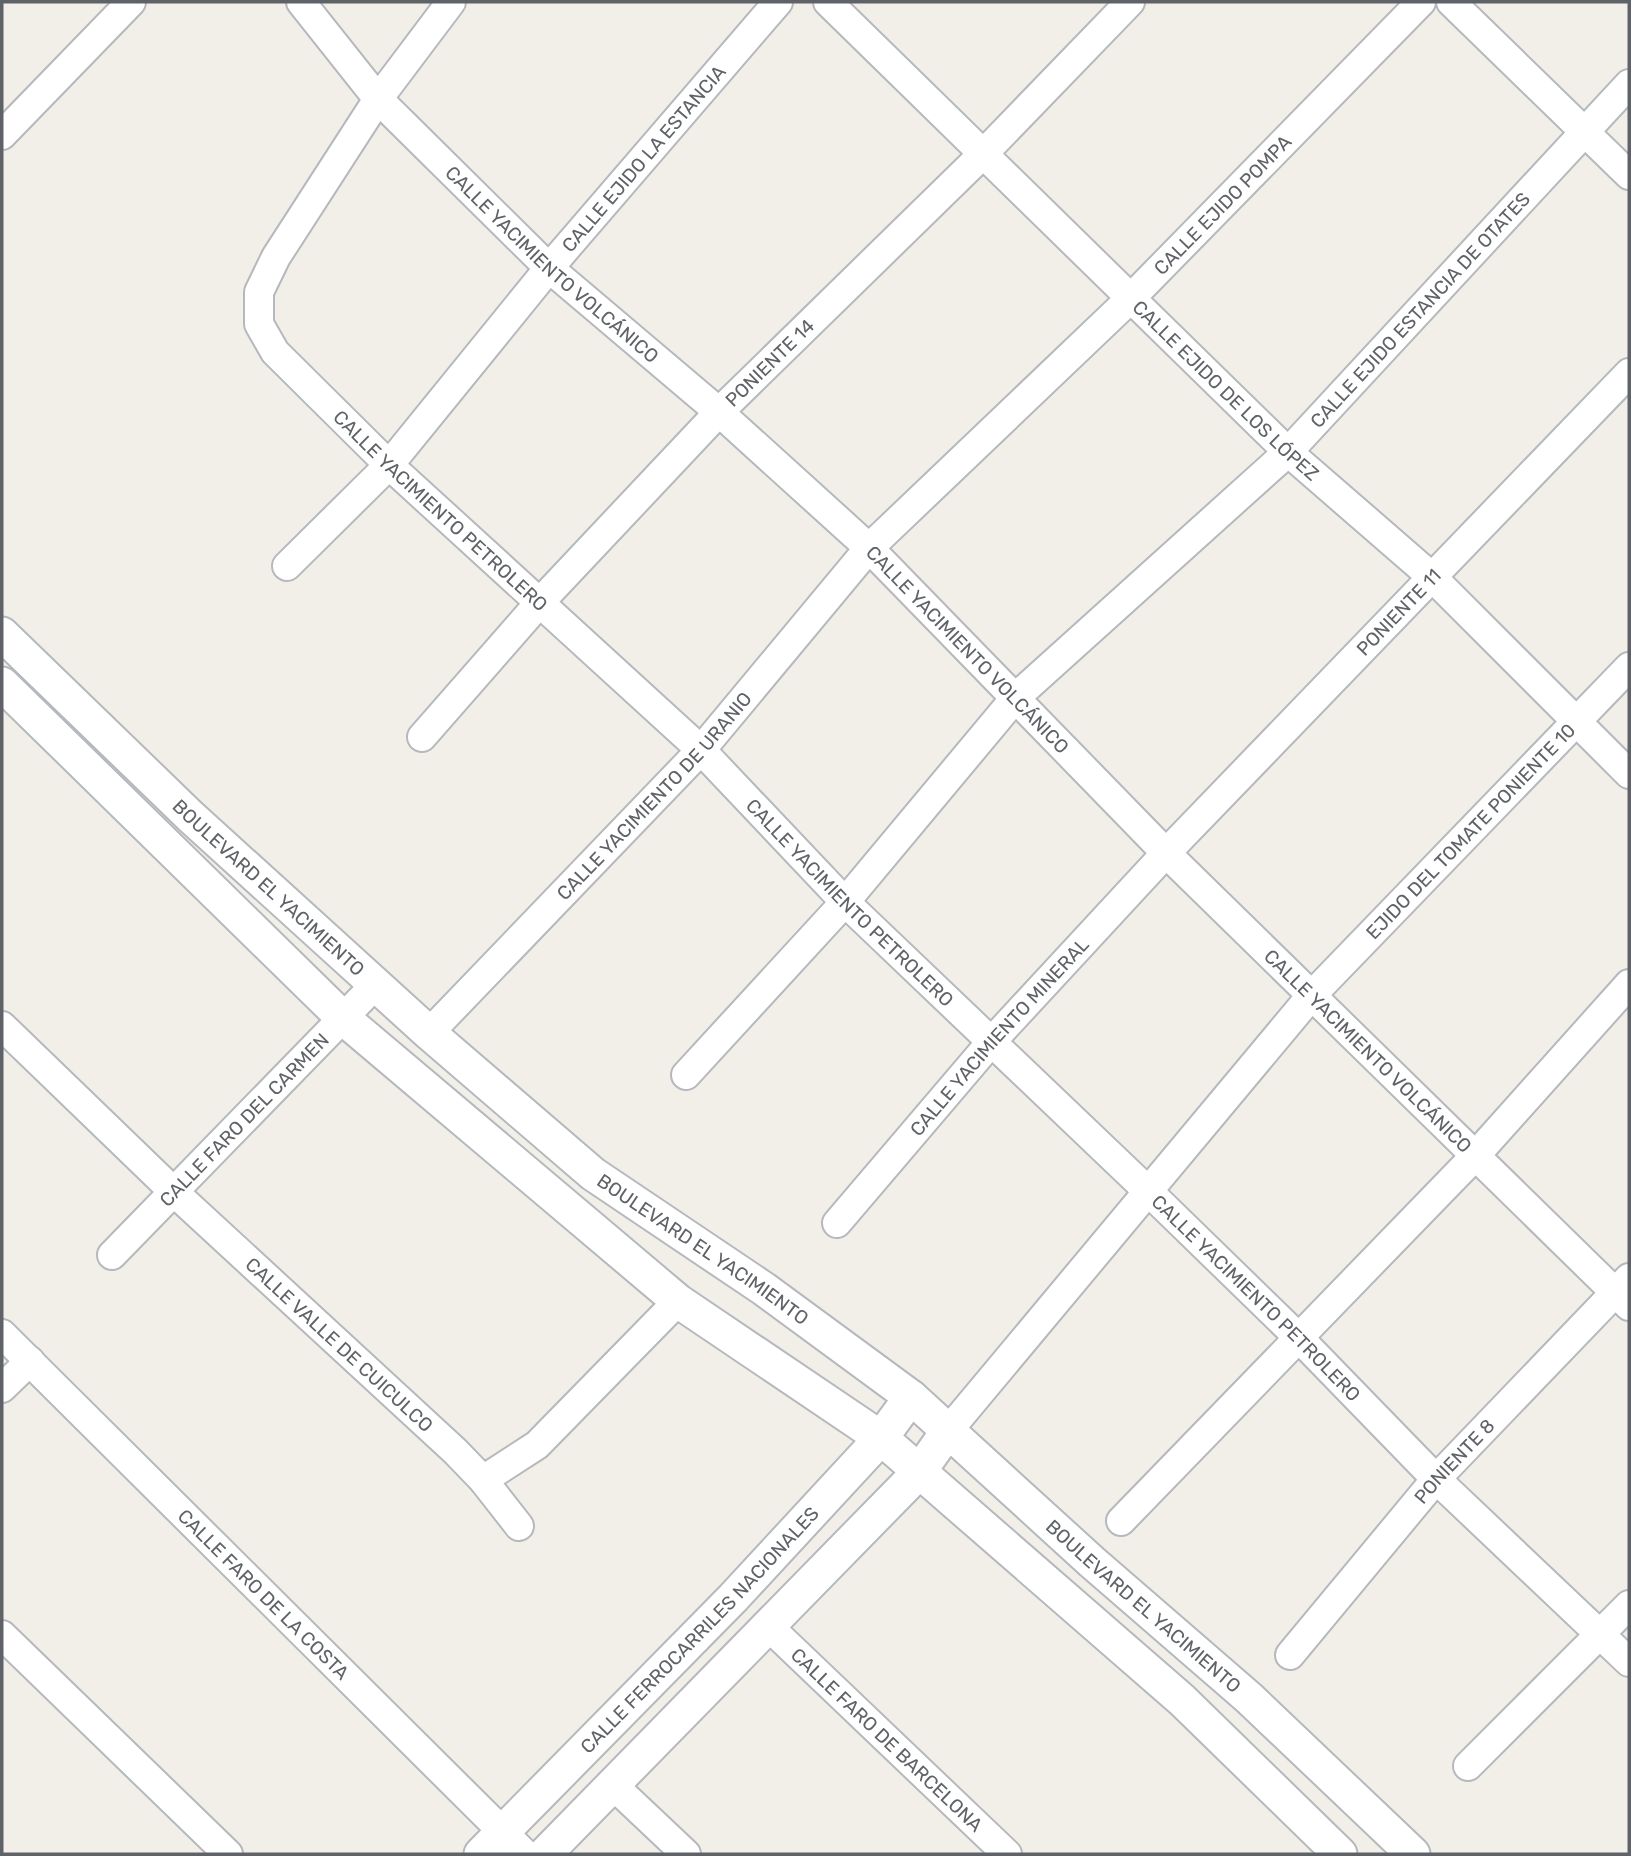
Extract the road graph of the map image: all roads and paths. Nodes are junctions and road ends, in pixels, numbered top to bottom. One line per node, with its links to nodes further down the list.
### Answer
1 (301, 2): 10 (street, CALLE YACIMIENTO VOLCÁNICO)
2 (451, 2): 10 (street, CALLE YACIMIENTO PETROLERO)
3 (778, 2): 15 (street, CALLE EJIDO LA ESTANCIA)
4 (828, 2): 13 (street, CALLE EJIDO DE LOS LÓPEZ)
5 (1130, 2): 13 (street, PONIENTE 14)
6 (1421, 2): 16 (street, CALLE EJIDO POMPA)
7 (1451, 2): 11 (street)
8 (124, 4): 12 (street)
9 (1629, 84): 11 (street, CALLE EJIDO ESTANCIA DE OTATES)
10 (378, 99): 15 (street, CALLE YACIMIENTO VOLCÁNICO); 20 (street, CALLE YACIMIENTO PETROLERO)
11 (1585, 134): 14 (street); 19 (street, CALLE EJIDO ESTANCIA DE OTATES)
12 (2, 135)
13 (983, 154): 16 (street, CALLE EJIDO DE LOS LÓPEZ); 18 (street, PONIENTE 14)
14 (1629, 175)
15 (549, 268): 18 (street, CALLE YACIMIENTO VOLCÁNICO); 20 (street, CALLE EJIDO LA ESTANCIA)
16 (1131, 298): 19 (street, CALLE EJIDO DE LOS LÓPEZ); 21 (street, CALLE EJIDO POMPA)
17 (1629, 373): 23 (street, PONIENTE 11)
18 (719, 412): 21 (street, CALLE YACIMIENTO VOLCÁNICO); 24 (street, PONIENTE 14)
19 (1288, 452): 23 (street, CALLE EJIDO DE LOS LÓPEZ); 28 (street, CALLE EJIDO ESTANCIA DE OTATES)
20 (389, 465): 22 (street, CALLE EJIDO LA ESTANCIA); 24 (street, CALLE YACIMIENTO PETROLERO)
21 (869, 548): 28 (street, CALLE YACIMIENTO VOLCÁNICO); 31 (street, CALLE YACIMIENTO DE URANIO)
22 (287, 566)
23 (1432, 577): 29 (street, CALLE EJIDO DE LOS LÓPEZ); 33 (street, PONIENTE 11)
24 (541, 601): 30 (street, PONIENTE 14); 31 (street, CALLE YACIMIENTO PETROLERO)
25 (2, 634): 35 (street, BOULEVARD EL YACIMIENTO)
26 (1629, 667): 29 (street, EJIDO DEL TOMATE PONIENTE 10)
27 (2, 684): 38 (street, BOULEVARD EL YACIMIENTO)
28 (1016, 697): 33 (street, CALLE YACIMIENTO VOLCÁNICO); 34 (street, CALLE EJIDO ESTANCIA DE OTATES)
29 (1574, 722): 32 (street, CALLE EJIDO DE LOS LÓPEZ); 37 (street, EJIDO DEL TOMATE PONIENTE 10)
30 (422, 737)
31 (701, 750): 34 (street, CALLE YACIMIENTO PETROLERO); 40 (street, CALLE YACIMIENTO DE URANIO)
32 (1629, 774)
33 (1166, 853): 37 (street, CALLE YACIMIENTO VOLCÁNICO); 41 (street, CALLE YACIMIENTO MINERAL)
34 (845, 902): 41 (street, CALLE YACIMIENTO PETROLERO); 42 (street, CALLE EJIDO ESTANCIA DE OTATES)
35 (376, 984): 38 (street, CALLE FARO DEL CARMEN); 40 (street, BOULEVARD EL YACIMIENTO)
36 (1629, 984): 43 (street)
37 (1311, 996): 43 (street, CALLE YACIMIENTO VOLCÁNICO); 44 (street, EJIDO DEL TOMATE PONIENTE 10)
38 (343, 1018): 45 (street, CALLE FARO DEL CARMEN); 49 (street, BOULEVARD EL YACIMIENTO)
39 (2, 1026): 45 (street, CALLE VALLE DE CUICULCO)
40 (429, 1033): 54 (street, BOULEVARD EL YACIMIENTO)
41 (992, 1041): 44 (street, CALLE YACIMIENTO PETROLERO); 46 (street, CALLE YACIMIENTO MINERAL)
42 (686, 1075)
43 (1475, 1156): 48 (street, CALLE YACIMIENTO VOLCÁNICO); 51 (street)
44 (1150, 1192): 51 (street, CALLE YACIMIENTO PETROLERO); 55 (street, EJIDO DEL TOMATE PONIENTE 10)
45 (175, 1193): 47 (street, CALLE FARO DEL CARMEN); 59 (street, CALLE VALLE DE CUICULCO)
46 (836, 1223)
47 (112, 1255)
48 (1624, 1292): 58 (street, PONIENTE 8)
49 (678, 1301): 56 (street, BOULEVARD EL YACIMIENTO); 59 (street)
50 (2, 1334): 52 (street, CALLE FARO DE LA COSTA)
51 (1300, 1339): 58 (street, CALLE YACIMIENTO PETROLERO); 60 (street)
52 (30, 1361): 53 (street); 70 (street, CALLE FARO DE LA COSTA)
53 (2, 1388)
54 (911, 1397): 55 (street, BOULEVARD EL YACIMIENTO); 56 (street, CALLE FERROCARRILES NACIONALES)
55 (948, 1431): 57 (street); 77 (street, BOULEVARD EL YACIMIENTO)
56 (881, 1438): 57 (street, BOULEVARD EL YACIMIENTO); 70 (street, CALLE FERROCARRILES NACIONALES)
57 (919, 1472): 63 (street); 76 (street, BOULEVARD EL YACIMIENTO)
58 (1436, 1479): 64 (street, CALLE YACIMIENTO PETROLERO); 66 (street, PONIENTE 8)
59 (483, 1480): 61 (street, CALLE VALLE DE CUICULCO)
60 (1121, 1521)
61 (519, 1526)
62 (1629, 1605): 64 (street)
63 (767, 1625): 69 (street); 75 (street, CALLE FARO DE BARCELONA)
64 (1601, 1634): 67 (street, CALLE YACIMIENTO PETROLERO); 68 (street)
65 (2, 1635): 71 (street)
66 (1290, 1655)
67 (1629, 1662)
68 (1468, 1766)
69 (613, 1785): 73 (street); 74 (street)
70 (491, 1843): 72 (street, CALLE FARO DE LA COSTA)
71 (228, 1854)
72 (526, 1854)
73 (545, 1854)
74 (686, 1854)
75 (1007, 1854)
76 (1340, 1854)
77 (1413, 1854)

